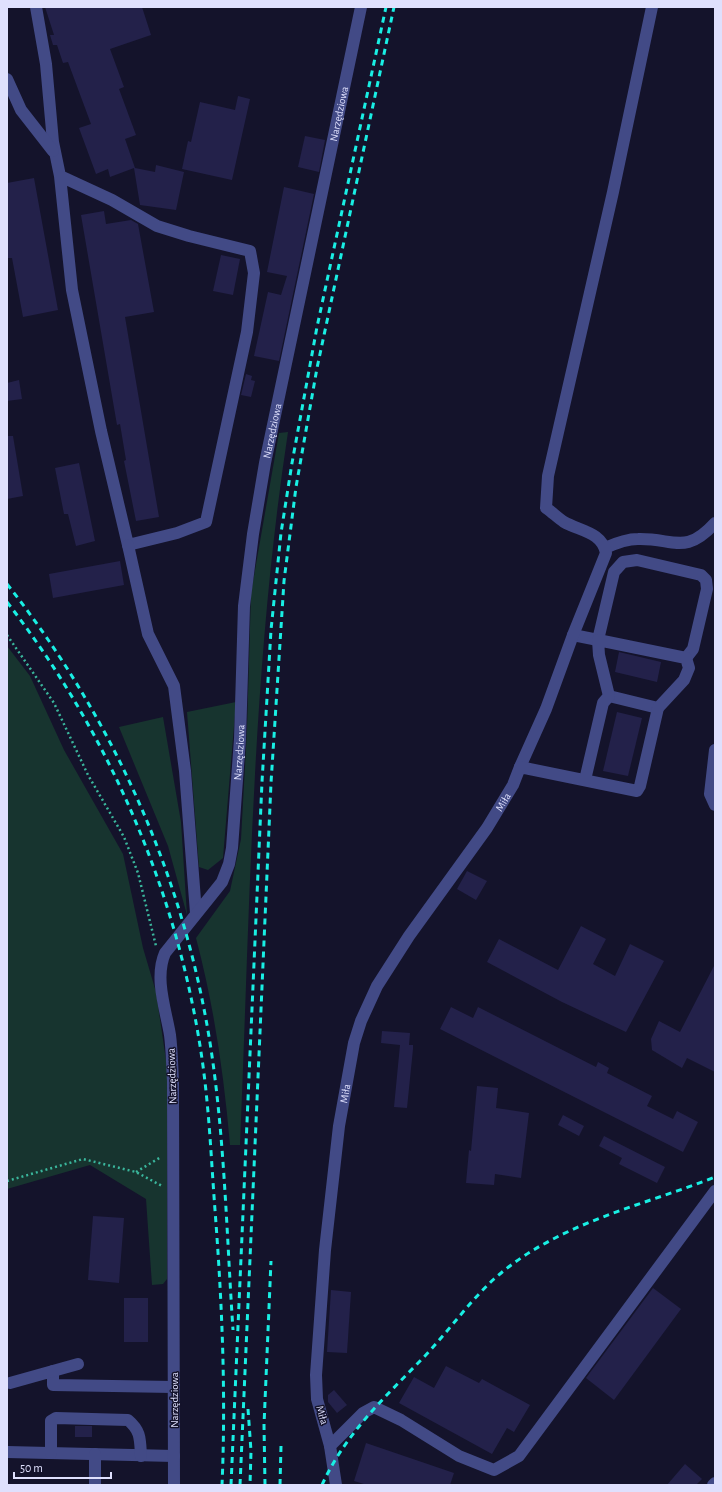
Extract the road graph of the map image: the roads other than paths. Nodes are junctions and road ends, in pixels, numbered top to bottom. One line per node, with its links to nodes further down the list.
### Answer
1 (36, 7): 5 (lane)
2 (361, 7): 19 (lane, Narzędziowa)
3 (652, 7): 9 (lane)
4 (7, 79): 5 (lane)
5 (55, 154): 6 (lane)
6 (60, 176): 8 (lane); 8 (lane)
7 (715, 523): 9 (lane)
8 (128, 545): 19 (lane)
9 (605, 548): 10 (lane, Miła)
10 (573, 635): 11 (lane); 16 (lane, Miła)
11 (598, 640): 12 (lane); 12 (lane); 13 (lane)
12 (686, 658): 14 (lane)
13 (609, 696): 14 (lane); 17 (lane)
14 (658, 708): 17 (lane)
15 (715, 750): 18 (lane)
16 (520, 767): 17 (lane); 25 (lane, Miła)
17 (586, 780)
18 (715, 805)
19 (196, 913): 24 (lane, Narzędziowa)
20 (715, 1191): 25 (lane, Miła)
21 (78, 1364): 22 (lane)
22 (53, 1371): 23 (lane); 24 (lane)
23 (10, 1383)
24 (174, 1387): 30 (lane, Narzędziowa)
25 (330, 1446): 33 (lane, Miła)
26 (7, 1452): 27 (lane)
27 (51, 1453): 28 (lane); 29 (lane)
28 (94, 1454): 29 (lane); 31 (lane)
29 (141, 1456): 30 (lane)
30 (174, 1456): 32 (lane, Narzędziowa)
31 (95, 1485)
32 (174, 1485)
33 (336, 1485)

